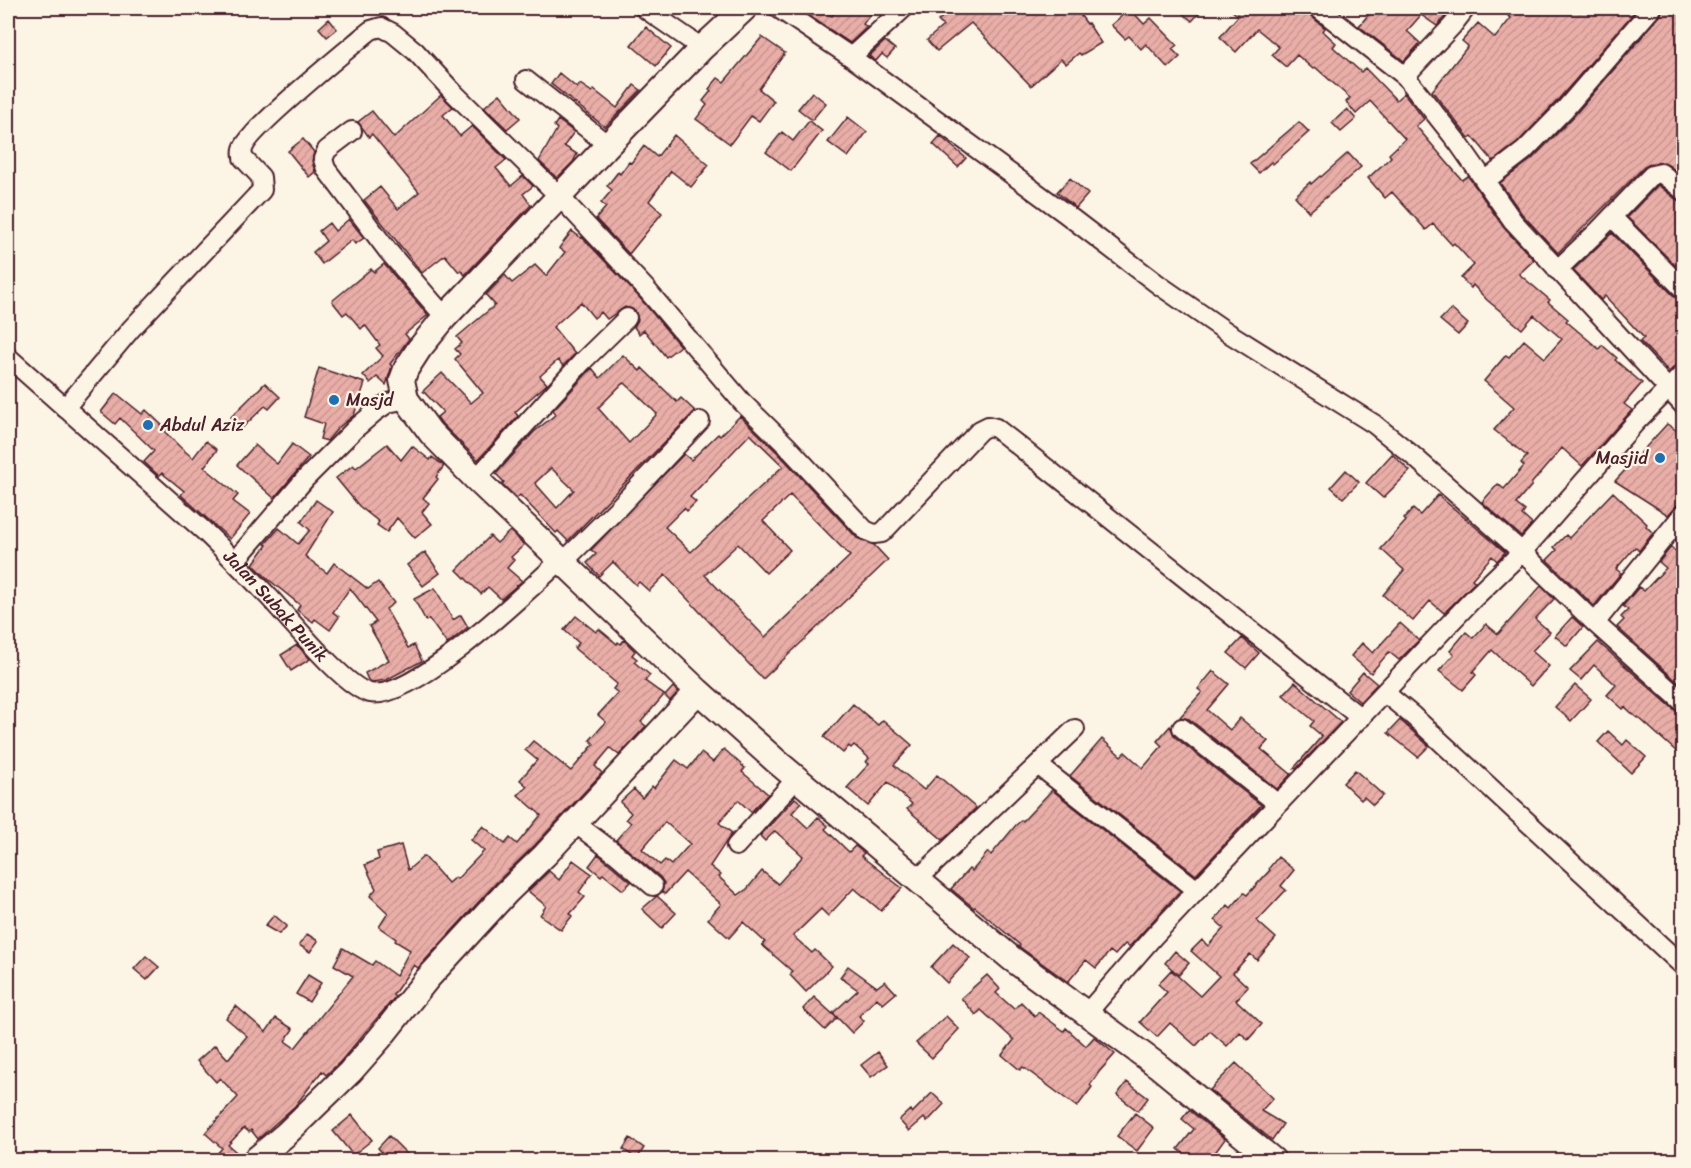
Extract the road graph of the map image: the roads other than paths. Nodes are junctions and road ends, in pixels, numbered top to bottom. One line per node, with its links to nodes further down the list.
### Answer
1 (644, 8): 8 (street)
2 (745, 8): 8 (street)
3 (778, 8): 9 (street)
4 (904, 8): 9 (street)
5 (1318, 8): 10 (street)
6 (1466, 8): 10 (street)
7 (1652, 8): 14 (street)
8 (702, 48): 13 (street)
9 (851, 57): 31 (street)
10 (1405, 76): 14 (street)
11 (526, 80): 13 (street)
12 (352, 130): 20 (street)
13 (608, 145): 16 (street)
14 (1485, 182): 18 (street)
15 (1683, 191): 17 (street)
16 (560, 197): 20 (street); 27 (street); 38 (street)
17 (1612, 217): 18 (street); 19 (street)
18 (1557, 270): 24 (street)
19 (1683, 290)
20 (446, 317): 25 (street)
21 (627, 318): 29 (street)
22 (8, 357): 27 (street, Jalan Subak Punik)
23 (1683, 373): 24 (street)
24 (1668, 390): 26 (street); 31 (street)
25 (406, 399): 29 (street); 32 (street)
26 (1683, 406)
27 (65, 408): 32 (street, Jalan Subak Punik)
28 (700, 421): 33 (street, Jalan Subak Punik)
29 (476, 479): 33 (street)
30 (1683, 513): 34 (street)
31 (1522, 552): 34 (street); 36 (street)
32 (235, 561): 33 (street, Jalan Subak Punik)
33 (562, 561): 35 (street)
34 (1595, 623): 37 (street)
35 (698, 691): 42 (street); 44 (street)
36 (1385, 693): 38 (street); 49 (street)
37 (1683, 703)
38 (1361, 718): 43 (street)
39 (1182, 728): 43 (street)
40 (1075, 729): 41 (street)
41 (1038, 765): 46 (street); 48 (street)
42 (797, 778): 45 (street); 46 (street)
43 (1278, 804): 48 (street)
44 (575, 823): 47 (street); 51 (street)
45 (736, 846)
46 (918, 879): 50 (street)
47 (653, 886)
48 (1197, 890): 50 (street)
49 (1683, 968)
50 (1087, 1013): 52 (street)
51 (255, 1161)
52 (1273, 1161)

